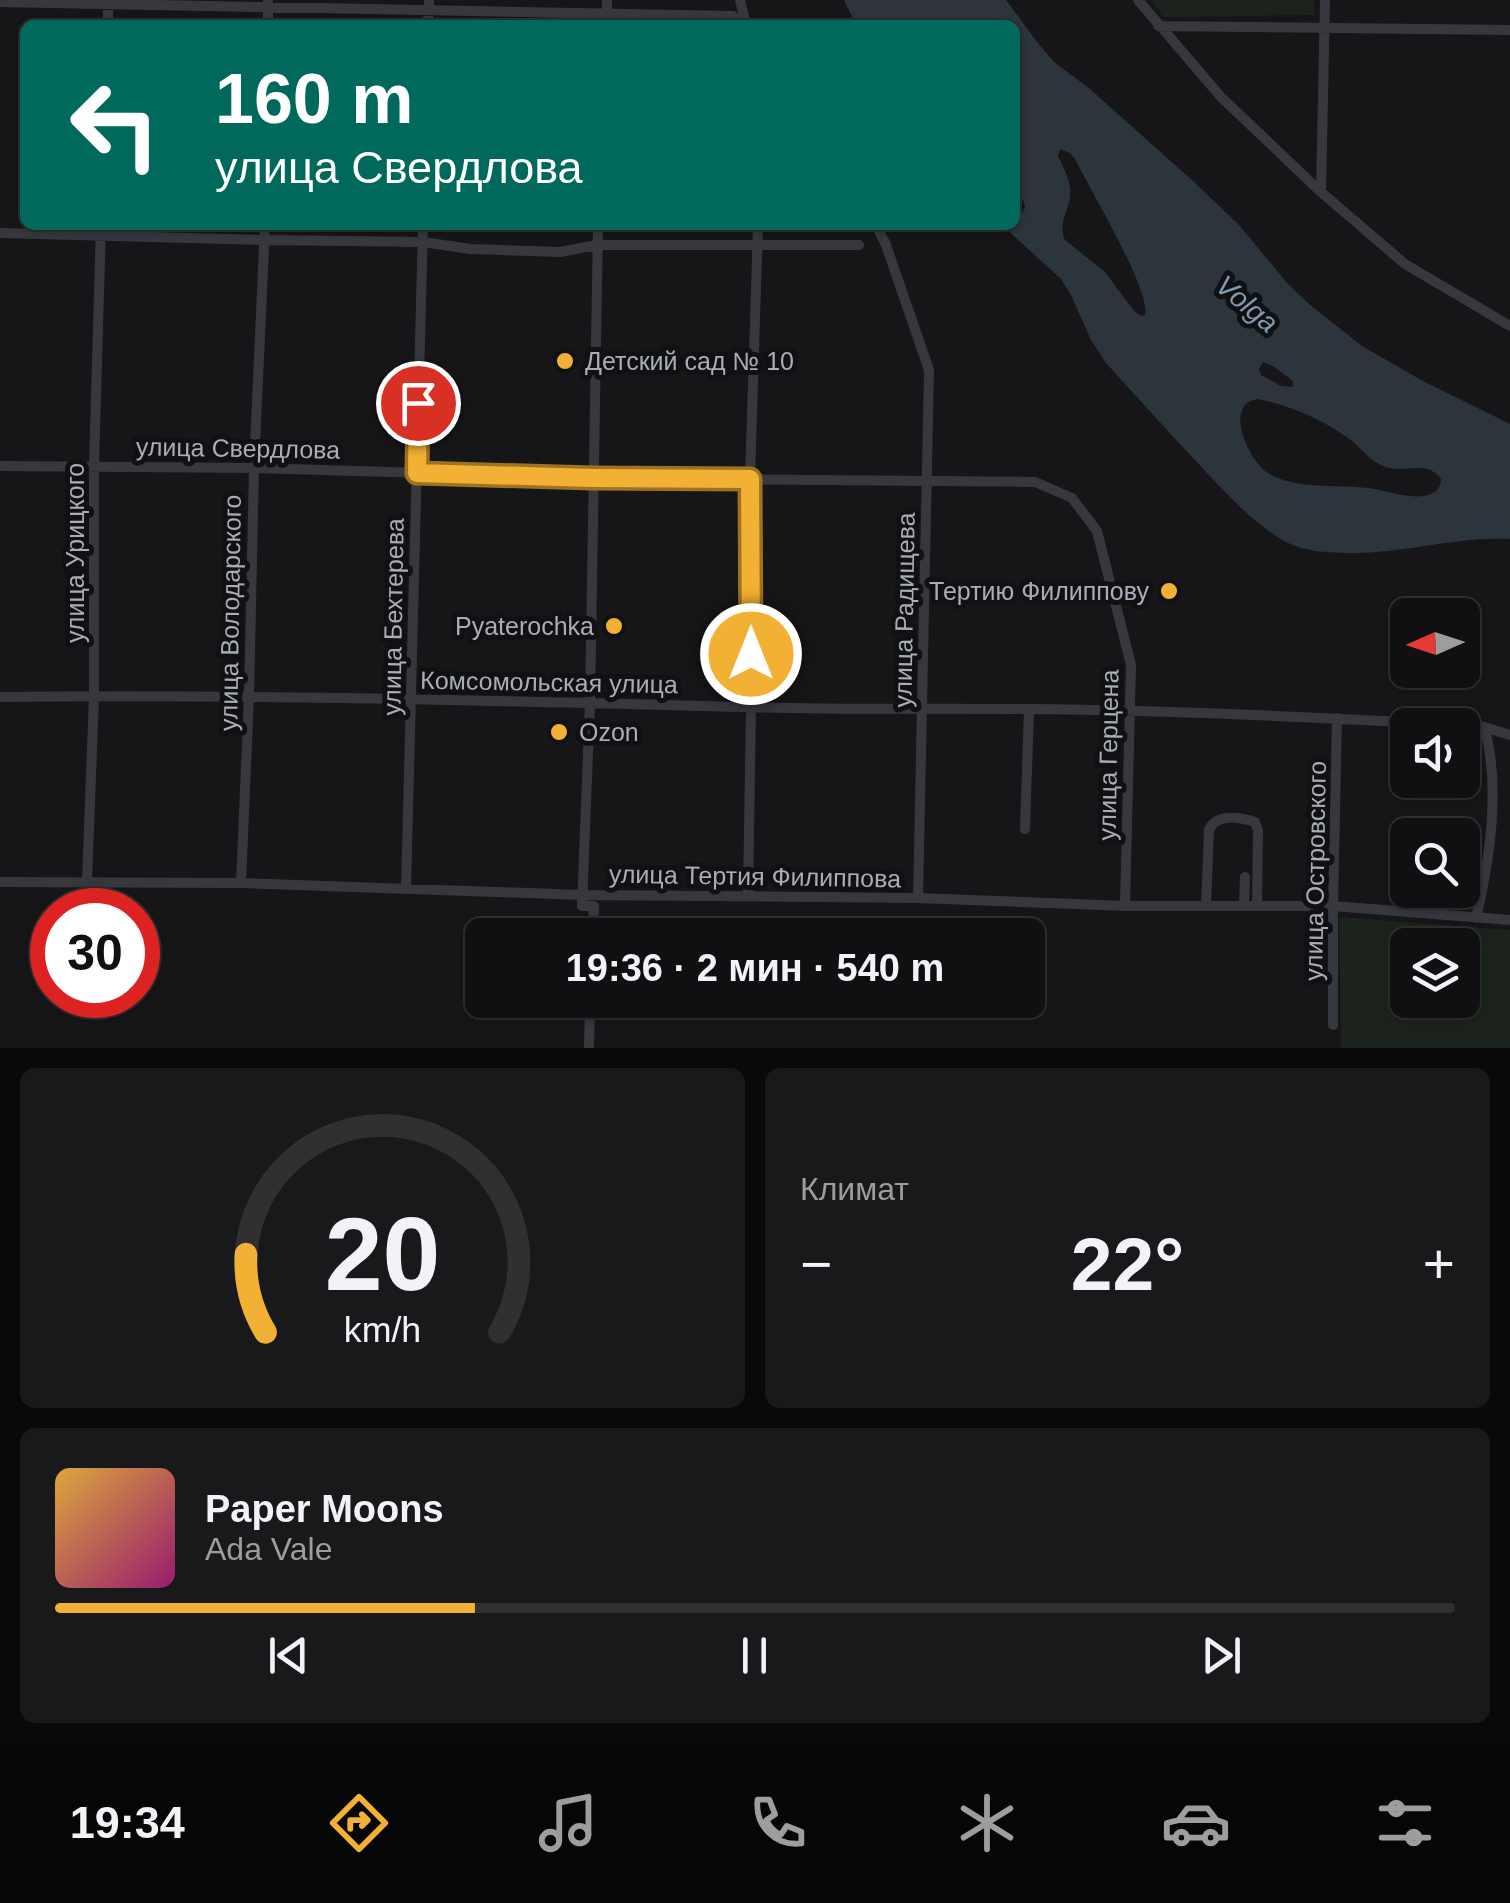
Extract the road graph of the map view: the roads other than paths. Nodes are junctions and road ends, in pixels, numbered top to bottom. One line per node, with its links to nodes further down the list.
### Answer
1 (607, 0): 8 (street)
2 (1138, 0): 10 (street)
3 (1325, 0): 11 (street)
4 (0, 2): 5 (street)
5 (108, 2): 6 (street)
6 (268, 3): 7 (street)
7 (429, 6): 8 (street)
8 (607, 19): 9 (street)
9 (739, 20)
10 (1158, 26): 11 (street); 13 (street)
11 (1324, 27): 12 (street); 13 (street)
12 (1510, 30)
13 (1321, 192): 26 (street)
14 (101, 230): 20 (street); 21 (street); 27 (street, улица Урицкого)
15 (265, 230): 21 (street, улица Володарского)
16 (423, 230): 22 (street, улица Бехтерева)
17 (598, 230): 23 (street)
18 (758, 230): 25 (street)
19 (878, 230): 33 (street, улица Радищева)
20 (0, 233)
21 (265, 240): 22 (street); 29 (street, улица Володарского)
22 (423, 242): 23 (street); 30 (street, улица Бехтерева)
23 (597, 245): 25 (street); 31 (street)
24 (859, 245): 25 (street)
25 (758, 246): 32 (street)
26 (1510, 326)
27 (94, 465): 28 (street, улица Свердлова); 29 (street, улица Свердлова); 35 (street, улица Урицкого)
28 (0, 466)
29 (254, 468): 30 (street, улица Свердлова); 37 (street, улица Володарского)
30 (417, 473): 31 (street, улица Свердлова); 38 (street, улица Бехтерева)
31 (593, 478): 32 (street, улица Свердлова); 39 (street)
32 (750, 479): 33 (street, улица Свердлова); 40 (street)
33 (926, 482): 34 (street, улица Свердлова); 41 (street, улица Радищева)
34 (1072, 498): 43 (street, улица Герцена)
35 (94, 696): 36 (street, Комсомольская улица); 37 (street, Комсомольская улица); 51 (street, улица Урицкого)
36 (0, 697)
37 (249, 697): 38 (street, Комсомольская улица); 53 (street, улица Володарского)
38 (411, 699): 39 (street, Комсомольская улица); 54 (street, улица Бехтерева)
39 (590, 702): 40 (street, Комсомольская улица); 56 (street)
40 (751, 707): 41 (street, Комсомольская улица); 55 (street)
41 (922, 708): 42 (street, Комсомольская улица); 57 (street, улица Радищева)
42 (1029, 709): 43 (street, Комсомольская улица); 49 (street)
43 (1129, 711): 44 (street, Комсомольская улица); 58 (street, улица Герцена)
44 (1337, 718): 45 (street, Комсомольская улица); 62 (street, улица Островского)
45 (1390, 721)
46 (1480, 726): 47 (street, Комсомольская улица)
47 (1484, 726): 48 (street, Комсомольская улица); 64 (street)
48 (1510, 735)
49 (1026, 829)
50 (1245, 877): 60 (street)
51 (87, 881): 52 (street, улица Тертия Филиппова); 53 (street, улица Тертия Филиппова)
52 (0, 882)
53 (241, 882): 54 (street, улица Тертия Филиппова)
54 (406, 889): 56 (street, улица Тертия Филиппова)
55 (748, 896): 56 (street, улица Тертия Филиппова); 57 (street, улица Тертия Филиппова)
56 (583, 898): 63 (street)
57 (918, 898): 58 (street, улица Тертия Филиппова)
58 (1125, 906): 59 (street, улица Тертия Филиппова)
59 (1206, 906): 60 (street, улица Тертия Филиппова); 61 (street)
60 (1244, 906): 61 (street, улица Тертия Филиппова)
61 (1258, 906): 62 (street, улица Тертия Филиппова)
62 (1333, 906): 64 (street, улица Тертия Филиппова); 67 (street, улица Островского)
63 (594, 918)
64 (1476, 918): 65 (street, улица Тертия Филиппова)
65 (1510, 920)
66 (589, 1018): 68 (street)
67 (1334, 1025)
68 (588, 1048)

